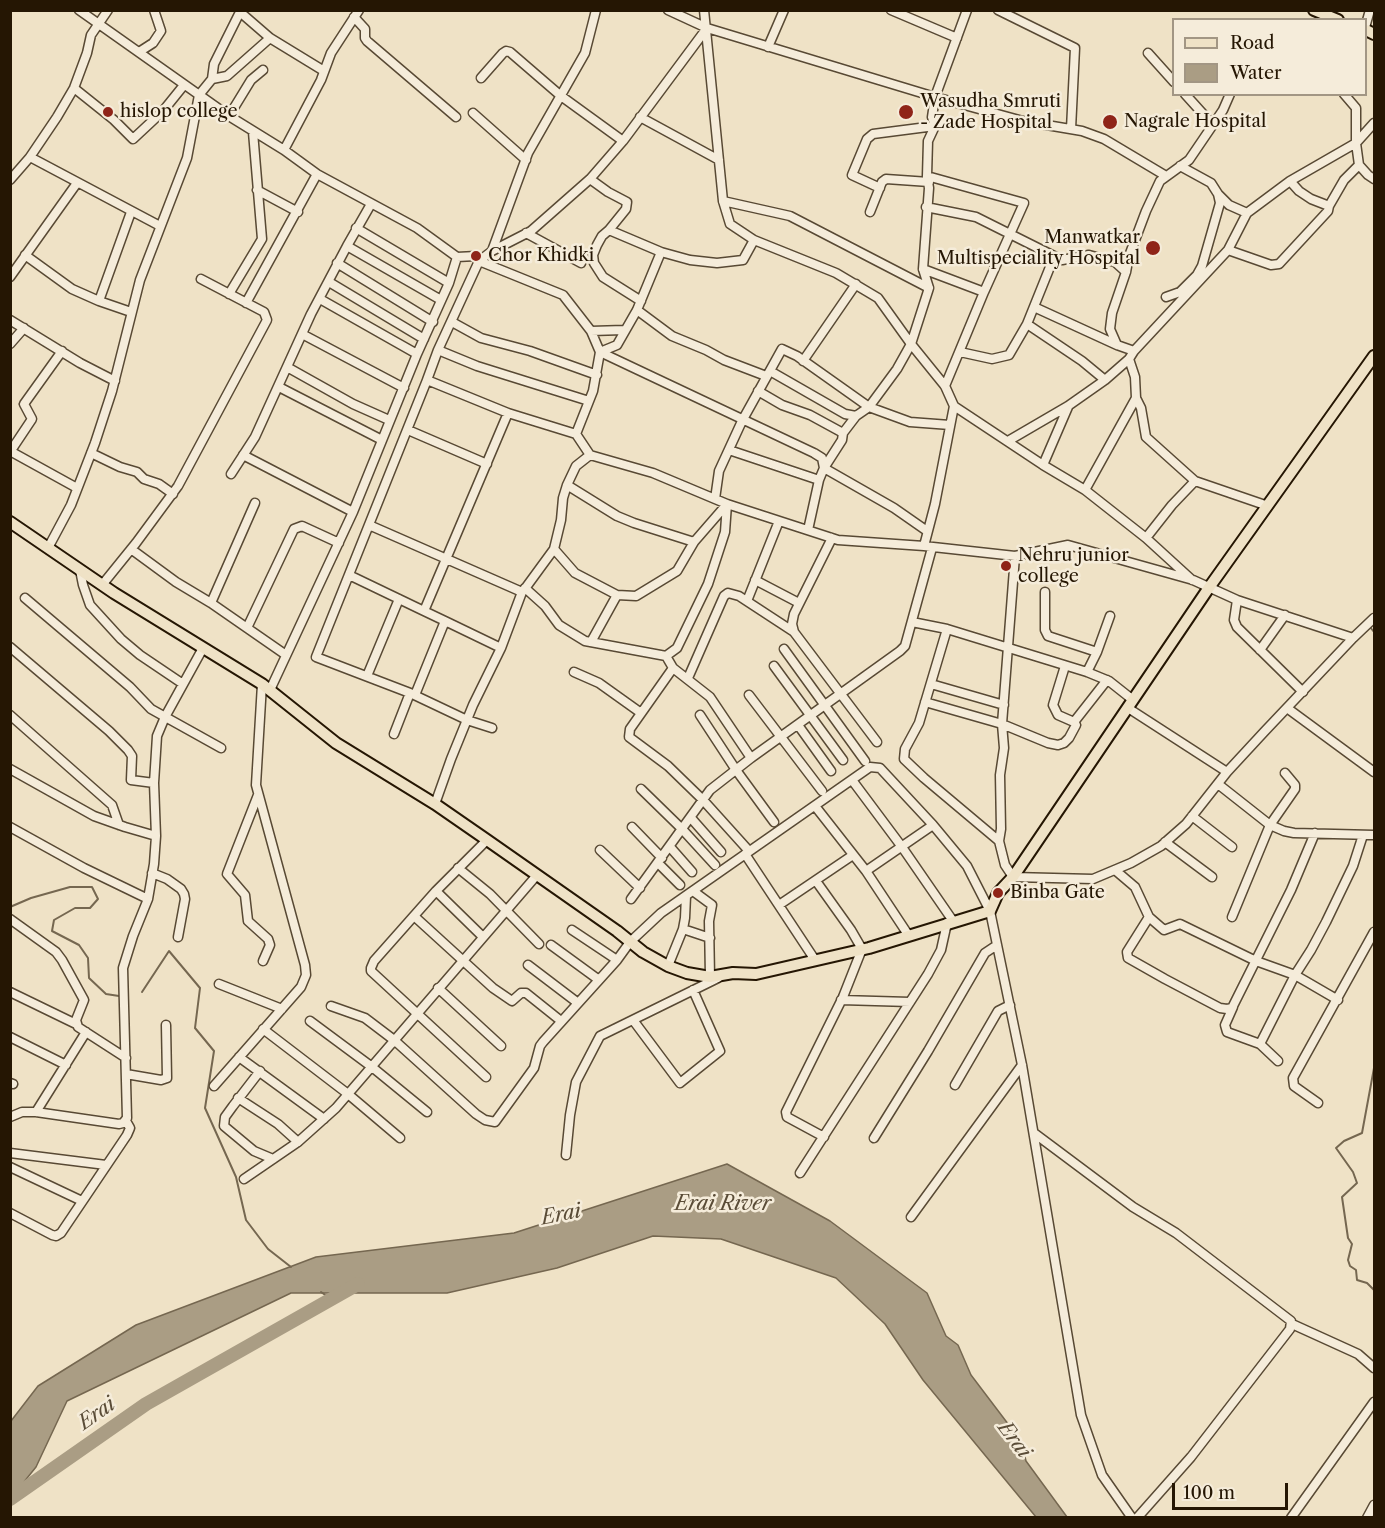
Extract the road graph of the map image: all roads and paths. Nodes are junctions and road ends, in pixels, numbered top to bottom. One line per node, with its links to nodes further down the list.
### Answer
1 (79, 10): 15 (street)
2 (108, 10): 15 (street)
3 (154, 10): 20 (street)
4 (596, 10): 30 (street)
5 (668, 10): 16 (street)
6 (704, 10): 16 (street)
7 (784, 10): 19 (street)
8 (891, 10): 18 (street)
9 (967, 10): 18 (street)
10 (998, 10): 42 (street)
11 (1314, 10): 14 (main road)
12 (240, 11): 17 (street); 25 (street)
13 (356, 14): 23 (street); 37 (street)
14 (1333, 18)
15 (98, 23): 20 (street); 28 (street)
16 (707, 28): 19 (street); 38 (street); 49 (street)
17 (270, 38): 23 (street); 25 (street)
18 (957, 39): 34 (street)
19 (768, 48): 34 (street)
20 (139, 52): 27 (street)
21 (1148, 53): 26 (street)
22 (263, 70): 36 (street)
23 (324, 72): 46 (street)
24 (481, 78): 30 (street)
25 (212, 79): 29 (street)
26 (1172, 81)
27 (184, 85): 28 (street); 29 (street)
28 (74, 88): 47 (street)
29 (199, 95): 36 (street); 71 (street)
30 (561, 96): 44 (street); 48 (street)
31 (1187, 96): 40 (street)
32 (1229, 96): 40 (street)
33 (1346, 96): 45 (street)
34 (935, 97): 41 (street); 42 (street)
35 (474, 113): 48 (street)
36 (229, 116): 43 (street)
37 (456, 117)
38 (640, 117): 44 (street); 49 (street)
39 (1374, 123): 45 (street)
40 (1213, 125): 51 (street)
41 (935, 126): 55 (street); 60 (street)
42 (1071, 129): 53 (street)
43 (253, 132): 46 (street); 61 (street)
44 (623, 141): 54 (street)
45 (1356, 143): 50 (street); 58 (street)
46 (284, 150): 52 (street)
47 (30, 157): 57 (street); 59 (street)
48 (526, 160): 79 (street)
49 (719, 160): 63 (street)
50 (1359, 165): 56 (street); 65 (street)
51 (1180, 166): 53 (street); 62 (street)
52 (317, 174): 64 (street); 68 (street)
53 (1167, 176): 88 (street)
54 (590, 179): 73 (street); 74 (street)
55 (928, 179): 60 (street); 66 (street); 75 (street)
56 (1374, 179)
57 (10, 180)
58 (1290, 181): 65 (street); 70 (street)
59 (77, 183): 67 (street); 81 (street)
60 (880, 188): 69 (street)
61 (257, 190): 68 (street); 96 (street)
62 (1218, 194): 70 (street); 97 (street)
63 (723, 201): 76 (street); 94 (street)
64 (371, 204): 72 (street); 82 (street)
65 (1329, 206): 78 (street)
66 (926, 207): 75 (street); 87 (street)
67 (131, 212): 71 (street); 100 (street)
68 (297, 212): 102 (street)
69 (870, 212)
70 (1247, 213): 78 (street)
71 (160, 226): 105 (street)
72 (356, 228): 77 (street); 92 (street)
73 (609, 230): 80 (street); 101 (street)
74 (526, 233): 79 (street); 86 (street)
75 (1011, 234): 83 (street); 95 (street)
76 (754, 240): 80 (street); 93 (street)
77 (347, 246): 85 (street); 99 (street)
78 (1227, 250): 123 (street)
79 (492, 251): 84 (street)
80 (661, 252): 101 (street)
81 (25, 255): 89 (street); 100 (street)
82 (457, 257): 84 (street); 92 (street)
83 (1054, 257): 88 (street); 103 (street)
84 (479, 261): 108 (street); 112 (street)
85 (338, 263): 91 (street); 107 (street)
86 (581, 263)
87 (923, 269): 94 (street); 95 (street)
88 (1126, 272): 117 (street)
89 (10, 277)
90 (201, 279): 96 (street)
91 (329, 282): 98 (street); 114 (street)
92 (449, 283): 99 (street)
93 (856, 284): 116 (street); 125 (street)
94 (929, 288): 116 (street)
95 (984, 292): 121 (street)
96 (229, 294): 102 (street)
97 (1166, 297)
98 (320, 299): 113 (street); 122 (street)
99 (441, 300): 107 (street)
100 (99, 301): 105 (street)
101 (641, 301): 104 (street)
102 (246, 303): 165 (street)
103 (1034, 307): 109 (street); 117 (street)
104 (637, 310): 111 (street); 127 (street)
105 (131, 312): 131 (street)
106 (10, 320): 110 (street)
107 (433, 322): 114 (street)
108 (452, 322): 118 (street); 128 (street)
109 (1027, 324): 121 (street); 130 (street)
110 (24, 328): 115 (street); 119 (street)
111 (624, 330): 112 (street); 120 (street)
112 (591, 331): 120 (street)
113 (302, 334): 126 (street); 134 (street)
114 (424, 339): 122 (street)
115 (10, 344)
116 (911, 344): 132 (street); 140 (street)
117 (1117, 345): 123 (street)
118 (438, 350): 129 (street); 137 (street)
119 (62, 351): 131 (street); 152 (street)
120 (600, 352): 128 (street); 144 (street)
121 (960, 352): 132 (street)
122 (417, 354): 134 (street)
123 (1132, 355): 130 (street); 136 (street)
124 (1374, 356): 169 (main road)
125 (803, 361): 127 (street); 140 (street)
126 (287, 367): 133 (street); 143 (street)
127 (768, 374): 135 (street); 142 (street)
128 (597, 375): 137 (street)
129 (428, 380): 141 (street); 146 (street)
130 (1105, 380): 139 (street)
131 (115, 381): 153 (street)
132 (945, 386): 138 (street)
133 (279, 387): 149 (street); 154 (street)
134 (404, 388): 143 (street)
135 (758, 391): 144 (street); 147 (street)
136 (1136, 398): 161 (street); 164 (street)
137 (589, 401): 148 (street)
138 (954, 406): 145 (street); 150 (street)
139 (1068, 406): 150 (street); 157 (street)
140 (869, 407): 142 (street); 145 (street)
141 (508, 412): 148 (street); 156 (street)
142 (856, 416): 147 (street)
143 (389, 420): 149 (street)
144 (742, 421): 151 (street); 158 (street)
145 (950, 425): 175 (street)
146 (408, 430): 156 (street); 173 (street)
147 (843, 433): 158 (street)
148 (576, 434): 155 (street)
149 (382, 440): 170 (street)
150 (1008, 441): 157 (street)
151 (729, 450): 160 (street); 166 (street)
152 (11, 452): 163 (street)
153 (91, 453): 163 (street); 165 (street)
154 (243, 455): 159 (street); 170 (street)
155 (590, 455): 162 (street); 166 (street)
156 (487, 464): 185 (street)
157 (1043, 465): 164 (street)
158 (824, 468): 160 (street); 175 (street)
159 (231, 474)
160 (819, 480): 174 (street)
161 (1195, 481): 169 (street); 177 (street)
162 (567, 485): 178 (street); 183 (street)
163 (77, 488): 181 (street)
164 (1085, 490): 177 (street)
165 (173, 494): 182 (street)
166 (715, 499): 168 (street)
167 (255, 503): 199 (street)
168 (727, 504): 171 (street); 178 (street); 220 (street)
169 (1268, 506): 191 (main road)
170 (353, 512): 179 (street)
171 (779, 521): 174 (street); 188 (street)
172 (10, 522): 181 (main road)
173 (369, 525): 185 (street); 187 (street)
174 (808, 530): 176 (street)
175 (927, 531): 180 (street)
176 (832, 538): 180 (street); 200 (street)
177 (1146, 538): 189 (street)
178 (694, 542): 194 (street)
179 (339, 543): 207 (street); 219 (street)
180 (928, 547): 184 (street); 206 (street)
181 (48, 548): 186 (main road)
182 (131, 549): 190 (street); 199 (street)
183 (554, 549): 192 (street); 194 (street)
184 (1015, 555): 189 (street); 215 (street)
185 (447, 559): 192 (street); 201 (street)
186 (81, 570): 190 (main road); 229 (street)
187 (349, 575): 196 (street); 226 (street)
188 (755, 579): 198 (street); 200 (street)
189 (1193, 580): 191 (street)
190 (102, 585): 213 (main road)
191 (1209, 589): 197 (street); 237 (main road)
192 (524, 590): 211 (street); 214 (street)
193 (1046, 592): 218 (street)
194 (617, 595): 211 (street)
195 (25, 598): 245 (street)
196 (399, 598): 201 (street); 226 (street)
197 (1237, 600): 202 (street); 217 (street)
198 (747, 601): 209 (street); 227 (street)
199 (211, 603): 207 (street)
200 (800, 603): 209 (street)
201 (424, 610): 205 (street)
202 (1285, 615): 210 (street); 217 (street)
203 (1110, 616): 218 (street)
204 (1374, 618): 210 (street)
205 (445, 621): 214 (street); 234 (street)
206 (912, 622): 208 (street); 233 (street)
207 (247, 628): 219 (street)
208 (947, 629): 215 (street); 230 (street)
209 (794, 632): 233 (street)
210 (1353, 638): 232 (street)
211 (591, 642): 220 (street)
212 (10, 647): 265 (street)
213 (203, 648): 229 (street); 231 (main road)
214 (501, 648): 246 (street)
215 (1009, 648): 222 (street); 239 (street)
216 (784, 649): 238 (street)
217 (1260, 651): 232 (street)
218 (1097, 652): 225 (street)
219 (286, 655): 231 (street)
220 (666, 656): 223 (street)
221 (774, 666): 244 (street)
222 (1065, 666): 225 (street); 247 (street)
223 (673, 668): 227 (street); 241 (street)
224 (574, 672): 241 (street)
225 (1087, 672): 228 (street)
226 (367, 676): 234 (street)
227 (687, 678): 255 (street)
228 (1107, 680): 237 (street); 247 (street)
229 (183, 684): 245 (street)
230 (931, 684): 236 (street); 239 (street)
231 (266, 687): 269 (street); 271 (main road)
232 (1303, 692): 240 (street)
233 (840, 693): 238 (street); 253 (street)
234 (413, 694): 246 (street); 251 (street)
235 (749, 695): 252 (street)
236 (925, 702): 248 (street); 287 (street)
237 (1131, 704): 261 (street); 305 (main road)
238 (826, 705): 244 (street); 257 (street)
239 (1004, 705): 248 (street)
240 (1287, 708): 261 (street); 262 (street)
241 (641, 713): 270 (street)
242 (10, 714): 276 (street)
243 (699, 715): 259 (street)
244 (811, 716): 249 (street); 256 (street)
245 (165, 717): 254 (street); 265 (street)
246 (467, 720): 250 (street); 271 (street)
247 (1074, 722): 248 (street)
248 (1002, 724): 287 (street)
249 (798, 725): 252 (street); 260 (street)
250 (492, 728)
251 (394, 734)
252 (781, 737): 255 (street); 268 (street)
253 (877, 742)
254 (221, 748)
255 (751, 758): 259 (street)
256 (843, 760)
257 (865, 761)
258 (10, 769): 276 (street)
259 (736, 770): 270 (street); 275 (street)
260 (831, 771)
261 (1227, 772): 266 (street)
262 (1374, 772)
263 (1285, 773): 278 (street)
264 (852, 780): 272 (street); 277 (street); 290 (street)
265 (154, 783): 284 (street)
266 (1218, 784): 273 (street); 278 (street)
267 (641, 789): 281 (street)
268 (822, 791)
269 (258, 794): 336 (street); 354 (street)
270 (703, 800): 274 (street); 294 (street)
271 (435, 804): 286 (main road)
272 (814, 806): 294 (street); 295 (street)
273 (1192, 816): 288 (street); 291 (street)
274 (691, 818): 281 (street); 293 (street)
275 (774, 822)
276 (119, 825): 284 (street)
277 (933, 825): 290 (street); 315 (street)
278 (1270, 825): 282 (street); 318 (street)
279 (10, 827): 311 (street)
280 (632, 827): 296 (street)
281 (682, 829): 289 (street); 297 (street)
282 (1315, 833): 283 (street); 337 (street)
283 (1363, 835): 285 (street); 340 (street)
284 (156, 836): 302 (street)
285 (1374, 836)
286 (487, 840): 298 (street); 303 (main road)
287 (999, 841): 305 (street)
288 (1165, 843): 299 (street); 304 (street)
289 (670, 847): 296 (street); 300 (street)
290 (902, 847): 301 (street); 320 (street)
291 (1232, 847)
292 (600, 850): 308 (street)
293 (721, 852)
294 (747, 853): 310 (street); 313 (street)
295 (853, 855): 301 (street); 306 (street)
296 (660, 860): 307 (street); 308 (street)
297 (715, 865)
298 (458, 868): 309 (street); 314 (street)
299 (1115, 870): 305 (street); 317 (street)
300 (692, 872)
301 (866, 872): 324 (street)
302 (152, 873): 311 (street); 325 (street)
303 (537, 875): 314 (street); 328 (main road)
304 (1212, 877)
305 (1013, 878): 315 (main road)
306 (816, 880): 313 (street); 332 (street)
307 (681, 885)
308 (639, 888): 312 (street)
309 (436, 891): 316 (street); 326 (street)
310 (689, 893): 321 (street); 327 (street); 328 (street)
311 (148, 899): 368 (street)
312 (631, 899)
313 (779, 905): 335 (street)
314 (506, 911): 326 (street); 329 (street)
315 (990, 911): 320 (main road); 331 (street)
316 (414, 916): 333 (street); 355 (street)
317 (1149, 917): 337 (street); 353 (street)
318 (1232, 917)
319 (10, 920): 359 (street)
320 (950, 922): 324 (main road); 349 (street)
321 (683, 929): 327 (street); 339 (street)
322 (572, 930): 334 (street)
323 (1374, 932): 348 (street)
324 (909, 936): 332 (main road)
325 (178, 937)
326 (483, 937): 333 (street)
327 (710, 938): 341 (street)
328 (630, 942): 334 (street); 339 (main road)
329 (539, 944)
330 (551, 945): 342 (street)
331 (997, 945): 351 (street); 389 (street)
332 (861, 949): 335 (main road); 347 (street)
333 (464, 960): 344 (street); 358 (street)
334 (617, 960): 342 (street)
335 (815, 960): 341 (main road)
336 (263, 961)
337 (1256, 961): 340 (street); 353 (street)
338 (528, 965): 350 (street)
339 (668, 966): 341 (main road)
340 (1295, 975): 348 (street); 365 (street)
341 (715, 976): 345 (street)
342 (598, 980): 350 (street)
343 (219, 984): 354 (street)
344 (438, 988): 355 (street); 366 (street)
345 (693, 990): 356 (street); 356 (street)
346 (10, 992): 359 (street)
347 (841, 1000): 349 (street); 387 (street)
348 (1338, 1000): 380 (street)
349 (910, 1002): 387 (street)
350 (578, 1003): 358 (street)
351 (1010, 1005): 371 (street); 376 (street)
352 (331, 1006): 364 (street)
353 (1233, 1007): 365 (street)
354 (282, 1009): 361 (street)
355 (417, 1013): 364 (street); 375 (street)
356 (633, 1020): 392 (street)
357 (310, 1021): 372 (street)
358 (561, 1021): 364 (street)
359 (76, 1024): 362 (street)
360 (166, 1025): 374 (street)
361 (264, 1029): 367 (street); 378 (street)
362 (86, 1032): 368 (street); 370 (street)
363 (10, 1037): 370 (street)
364 (394, 1040): 372 (street)
365 (1260, 1044): 369 (street)
366 (501, 1046)
367 (239, 1056): 373 (street); 377 (street)
368 (126, 1058): 374 (street)
369 (1278, 1061)
370 (66, 1065): 381 (street)
371 (1022, 1065): 386 (street); 400 (street)
372 (372, 1067): 378 (street); 382 (street)
373 (260, 1071): 379 (street); 384 (street)
374 (126, 1074): 385 (street)
375 (486, 1077)
376 (955, 1085)
377 (214, 1086)
378 (348, 1094): 384 (street); 388 (street)
379 (238, 1098): 390 (street); 393 (street)
380 (1318, 1103)
381 (36, 1112): 383 (street); 385 (street)
382 (427, 1112)
383 (10, 1117)
384 (324, 1119): 390 (street)
385 (126, 1120): 394 (street)
386 (1034, 1133): 401 (street); 405 (street)
387 (824, 1137): 396 (street)
388 (400, 1138)
389 (874, 1138)
390 (298, 1142): 393 (street)
391 (10, 1154): 394 (street)
392 (566, 1155)
393 (273, 1159): 397 (street)
394 (106, 1165): 398 (street)
395 (10, 1167): 398 (street)
396 (800, 1173)
397 (244, 1179)
398 (82, 1201): 399 (street)
399 (10, 1213)
400 (911, 1217)
401 (1292, 1324): 402 (street); 406 (street)
402 (1374, 1368)
403 (1374, 1402): 407 (street)
404 (1374, 1505): 408 (street)
405 (1132, 1518)
406 (1137, 1518)
407 (1291, 1518)
408 (1367, 1518)

